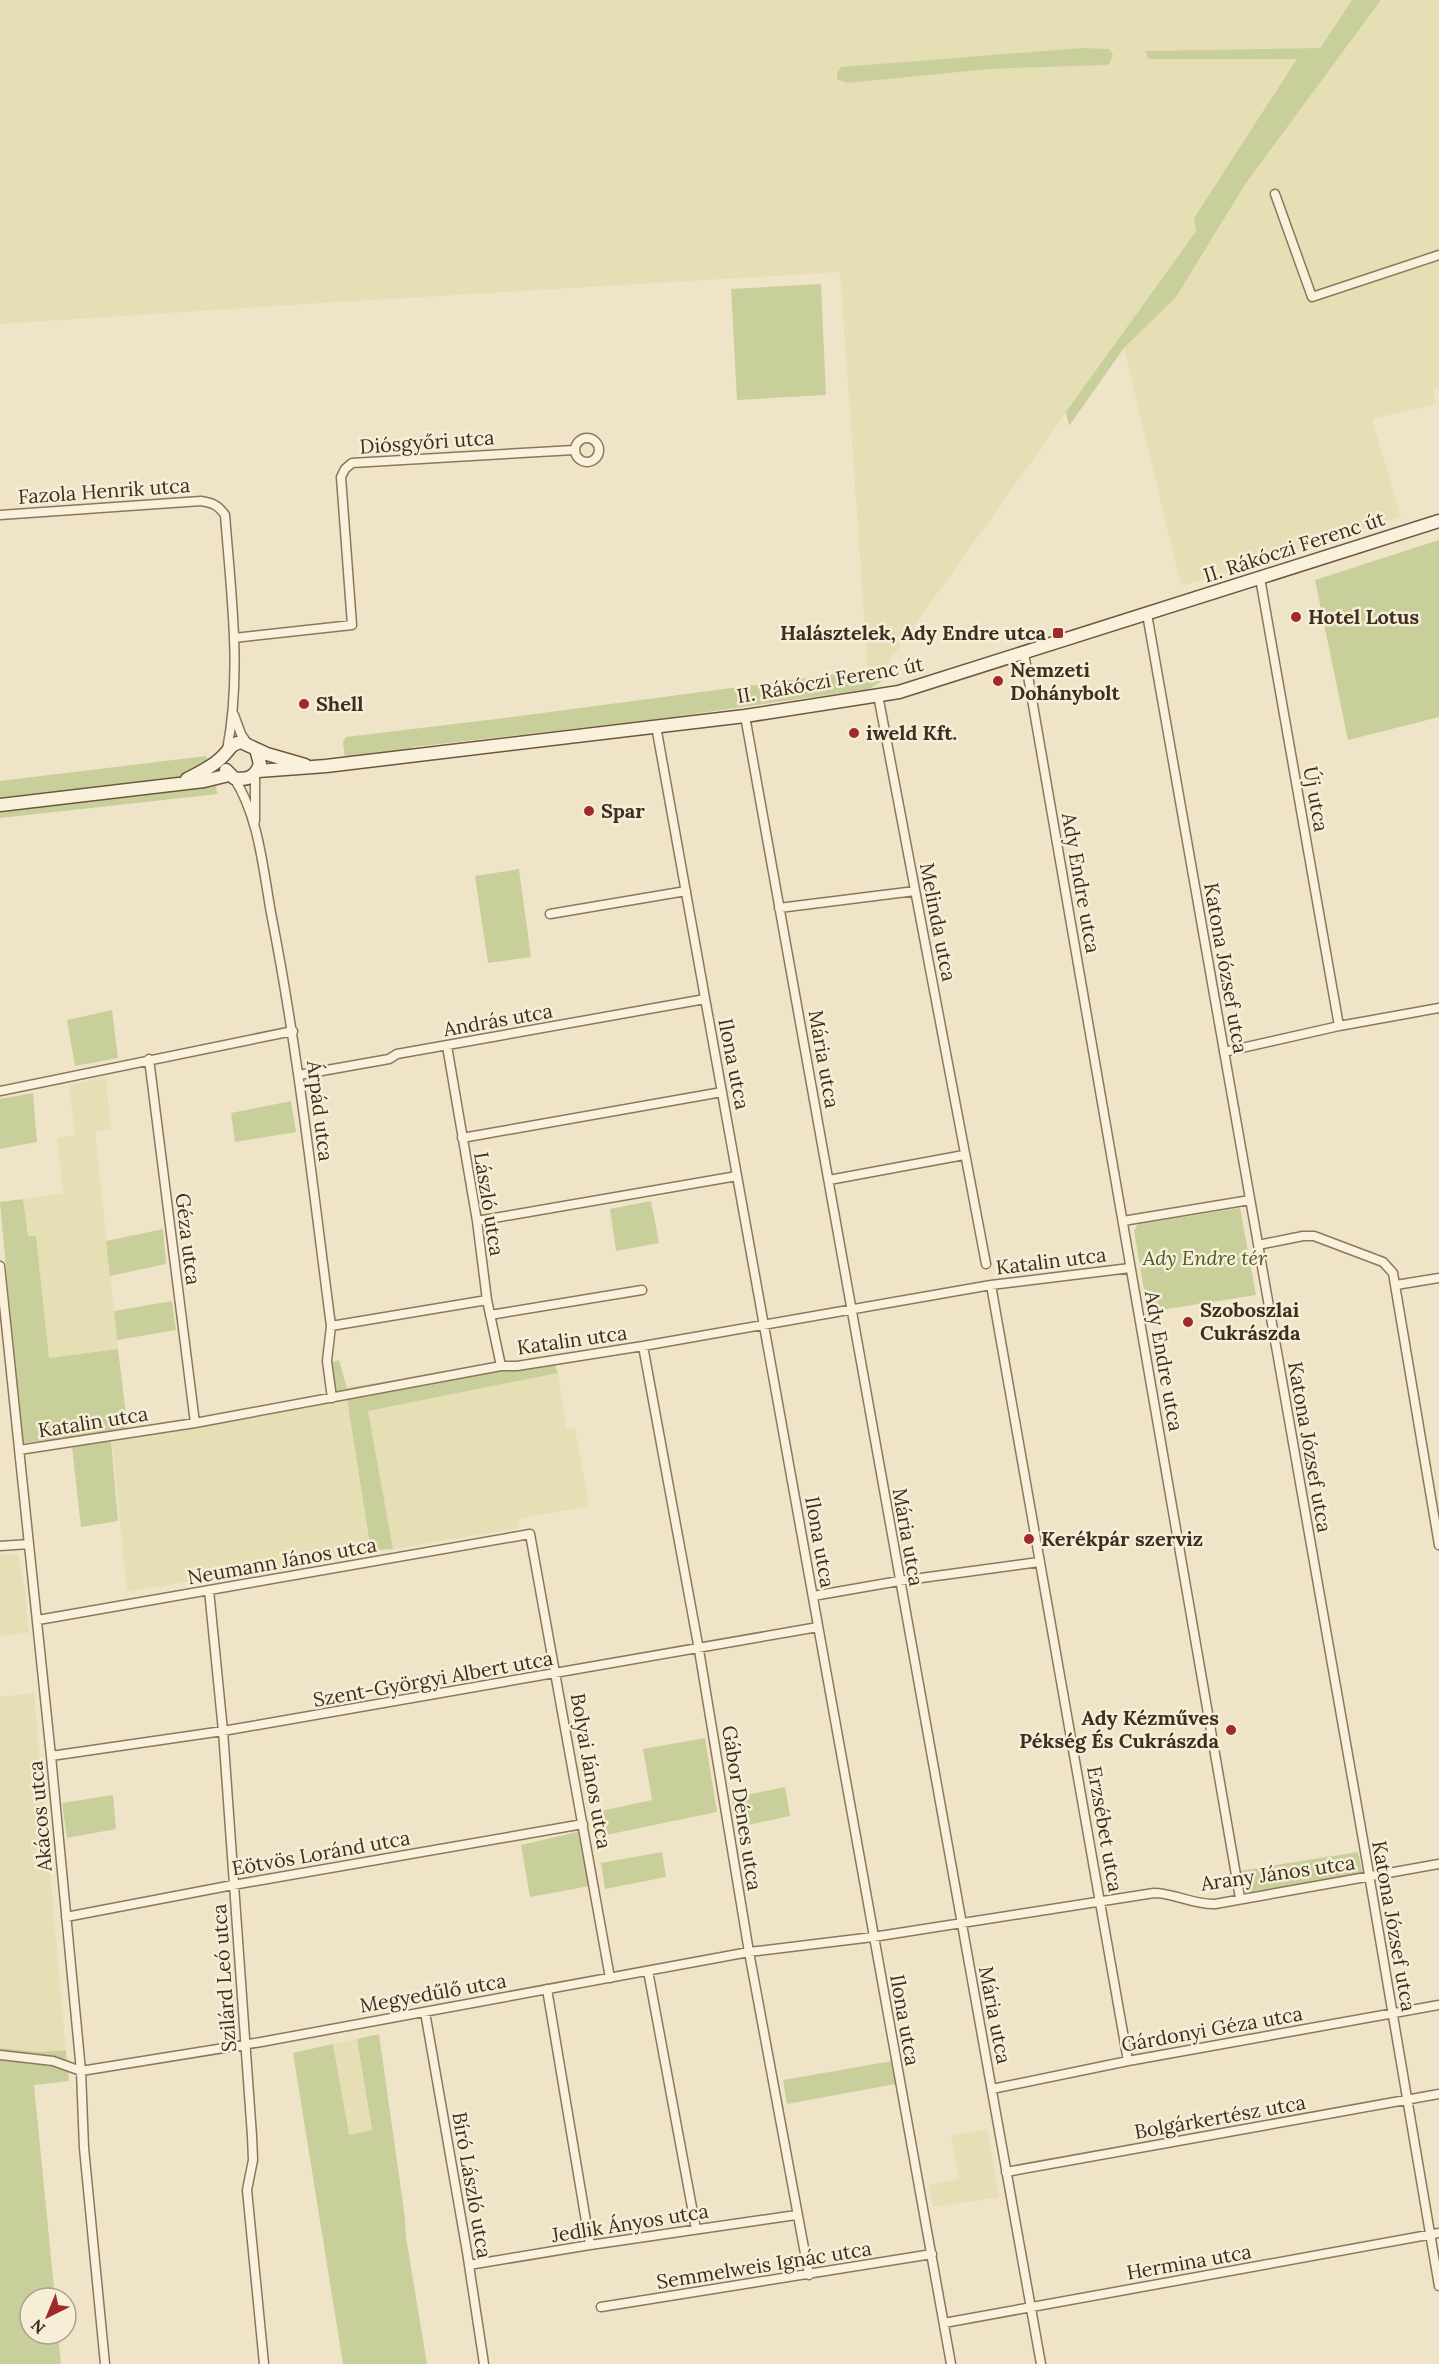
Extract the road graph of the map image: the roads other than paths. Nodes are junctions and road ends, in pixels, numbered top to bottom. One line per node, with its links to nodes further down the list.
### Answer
1 (1275, 194): 2 (street)
2 (1439, 255)
3 (574, 450): 8 (street, Diósgyőri utca)
4 (0, 515): 8 (street, Fazola Henrik utca)
5 (1439, 521): 6 (main road, II. Rákóczi Ferenc út)
6 (1260, 578): 7 (main road, II. Rákóczi Ferenc út); 28 (street, Új utca)
7 (1147, 614): 9 (main road, II. Rákóczi Ferenc út); 31 (street, Katona József utca)
8 (234, 638): 11 (street, Fazola Henrik utca)
9 (1024, 653): 10 (main road, II. Rákóczi Ferenc út); 42 (street, Ady Endre utca)
10 (878, 695): 12 (main road, II. Rákóczi Ferenc út); 23 (street, Melinda utca)
11 (233, 711): 14 (street); 15 (street)
12 (745, 716): 13 (main road, II. Rákóczi Ferenc út); 24 (street, Mária utca)
13 (656, 726): 16 (main road, II. Rákóczi Ferenc út); 22 (street, Ilona utca)
14 (252, 746): 15 (main road, II. Rákóczi Ferenc út); 16 (main road, II. Rákóczi Ferenc út); 17 (main road)
15 (226, 753): 18 (main road); 19 (main road, II. Rákóczi Ferenc út)
16 (314, 767): 17 (main road, II. Rákóczi Ferenc út)
17 (257, 772): 18 (main road, II. Rákóczi Ferenc út); 21 (street, Árpád utca)
18 (232, 776): 19 (main road, II. Rákóczi Ferenc út); 21 (street, Árpád utca)
19 (177, 784): 20 (main road, II. Rákóczi Ferenc út)
20 (0, 805)
21 (255, 831): 29 (street, Árpád utca)
22 (686, 891): 25 (street); 26 (street, Ilona utca)
23 (915, 891): 24 (street); 37 (street, Melinda utca)
24 (779, 908): 39 (street, Mária utca)
25 (550, 914)
26 (705, 999): 30 (street, András utca); 35 (street, Ilona utca)
27 (1439, 1008): 28 (street)
28 (1339, 1026): 31 (street)
29 (293, 1031): 32 (street); 33 (street, Árpád utca)
30 (447, 1046): 33 (street, András utca); 36 (street, László utca)
31 (1224, 1052): 40 (street, Katona József utca)
32 (149, 1059): 34 (street); 59 (street, Géza utca)
33 (299, 1075): 55 (street, Árpád utca)
34 (0, 1090)
35 (722, 1092): 36 (street); 38 (street, Ilona utca)
36 (462, 1138): 41 (street, László utca)
37 (964, 1155): 39 (street); 44 (street, Melinda utca)
38 (737, 1176): 41 (street); 54 (street, Ilona utca)
39 (829, 1180): 52 (street, Mária utca)
40 (1250, 1200): 42 (street); 43 (street, Katona József utca)
41 (477, 1221): 51 (street, László utca)
42 (1123, 1221): 46 (street, Ady Endre utca)
43 (1258, 1245): 49 (street); 78 (street, Katona József utca)
44 (986, 1264)
45 (0, 1266): 60 (street, Akácos utca)
46 (1130, 1269): 48 (street, Katalin utca); 80 (street, Ady Endre utca)
47 (1439, 1278): 49 (street)
48 (991, 1285): 52 (street, Katalin utca); 66 (street, Erzsébet utca)
49 (1396, 1285): 61 (street)
50 (642, 1290): 53 (street)
51 (487, 1300): 53 (street, László utca); 55 (street)
52 (852, 1309): 54 (street, Katalin utca); 67 (street, Mária utca)
53 (490, 1315): 57 (street, László utca)
54 (765, 1324): 56 (street, Katalin utca); 69 (street, Ilona utca)
55 (331, 1326): 58 (street, Árpád utca)
56 (643, 1346): 57 (street, Katalin utca); 72 (street, Gábor Dénes utca)
57 (501, 1366): 58 (street, Katalin utca)
58 (332, 1398): 59 (street, Katalin utca)
59 (195, 1423): 60 (street, Katalin utca)
60 (19, 1450): 63 (street, Akácos utca)
61 (1435, 1503): 64 (street)
62 (530, 1534): 68 (street, Neumann János utca); 73 (street, Bolyai János utca)
63 (29, 1544): 65 (street); 70 (street, Akácos utca)
64 (1439, 1545)
65 (0, 1546)
66 (1039, 1562): 67 (street); 81 (street, Erzsébet utca)
67 (899, 1581): 69 (street); 83 (street, Mária utca)
68 (209, 1590): 70 (street, Neumann János utca); 74 (street, Szilárd Leó utca)
69 (813, 1596): 71 (street, Ilona utca)
70 (38, 1620): 75 (street, Akácos utca)
71 (818, 1628): 72 (street, Szent-Györgyi Albert utca); 84 (street, Ilona utca)
72 (699, 1650): 73 (street, Szent-Györgyi Albert utca); 85 (street, Gábor Dénes utca)
73 (557, 1674): 74 (street, Szent-Györgyi Albert utca); 76 (street, Bolyai János utca)
74 (223, 1731): 75 (street, Szent-Györgyi Albert utca); 79 (street, Szilárd Leó utca)
75 (51, 1756): 82 (street, Akácos utca)
76 (583, 1824): 79 (street, Eötvös Loránd utca); 87 (street, Bolyai János utca)
77 (1439, 1864): 78 (street, Arany János utca)
78 (1369, 1876): 80 (street, Arany János utca); 91 (street, Katona József utca)
79 (233, 1885): 82 (street, Eötvös Loránd utca); 92 (street, Szilárd Leó utca)
80 (1240, 1898): 81 (street, Arany János utca)
81 (1101, 1902): 83 (street, Arany János utca); 94 (street, Erzsébet utca)
82 (66, 1917): 95 (street, Akácos utca)
83 (960, 1924): 84 (street, Arany János utca); 96 (street, Mária utca)
84 (873, 1937): 85 (street, Megyedűlő utca); 104 (street, Ilona utca)
85 (749, 1952): 86 (street, Megyedűlő utca); 100 (street, Gábor Dénes utca)
86 (648, 1971): 87 (street, Megyedűlő utca); 101 (street)
87 (610, 1978): 88 (street, Megyedűlő utca)
88 (547, 1989): 90 (street, Megyedűlő utca); 103 (street)
89 (1439, 2005): 91 (street, Gárdonyi Géza utca)
90 (425, 2012): 92 (street, Megyedűlő utca); 105 (street, Bíró László utca)
91 (1392, 2013): 94 (street, Gárdonyi Géza utca); 98 (street, Katona József utca)
92 (246, 2044): 95 (street, Megyedűlő utca); 112 (street, Szilárd Leó utca)
93 (0, 2055): 95 (street, Megyedűlő utca)
94 (1128, 2061): 96 (street, Gárdonyi Géza utca)
95 (81, 2071): 111 (street, Akácos utca)
96 (992, 2089): 99 (street, Mária utca)
97 (1439, 2094): 98 (street, Bolgárkertész utca)
98 (1407, 2100): 99 (street, Bolgárkertész utca); 102 (street, Katona József utca)
99 (1006, 2172): 109 (street, Mária utca)
100 (796, 2215): 101 (street, Jedlik Ányos utca); 106 (street, Gábor Dénes utca)
101 (696, 2229): 103 (street, Jedlik Ányos utca)
102 (1435, 2234): 107 (street, Katona József utca); 109 (street, Hermina utca)
103 (590, 2245): 105 (street, Jedlik Ányos utca)
104 (932, 2254): 106 (street, Semmelweis Ignác utca); 110 (street, Ilona utca)
105 (470, 2265): 113 (street, Bíró László utca)
106 (808, 2275): 108 (street, Semmelweis Ignác utca)
107 (1439, 2286)
108 (602, 2307)
109 (1031, 2307): 110 (street, Hermina utca); 115 (street, Mária utca)
110 (944, 2324): 114 (street, Ilona utca)
111 (105, 2364)
112 (264, 2364)
113 (484, 2364)
114 (951, 2364)
115 (1041, 2364)

